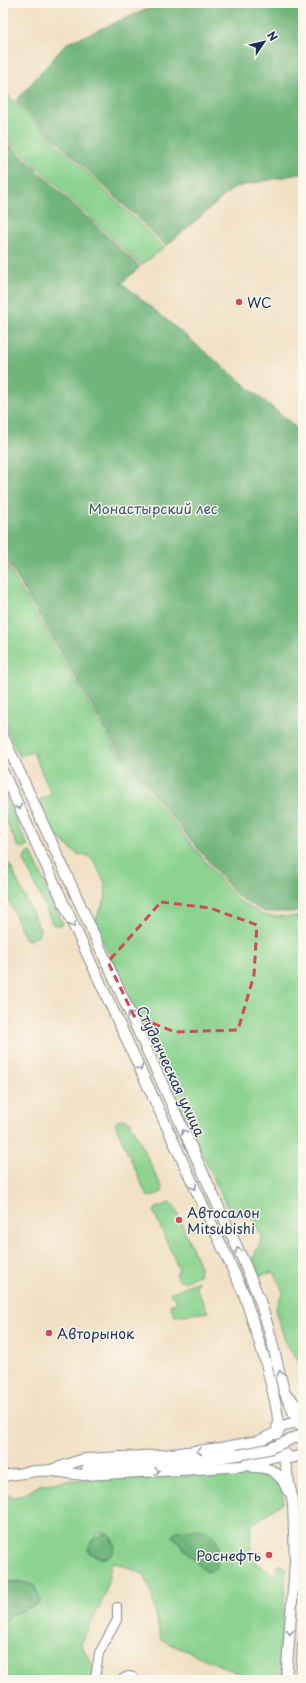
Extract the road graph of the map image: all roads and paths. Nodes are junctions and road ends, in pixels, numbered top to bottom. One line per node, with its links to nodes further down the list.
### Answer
1 (3, 736): 3 (main road, Студенческая улица, one-way to 1)
2 (3, 772): 4 (main road, Студенческая улица, one-way to 4)
3 (269, 1330): 4 (main road); 5 (main road, Студенческая улица, one-way to 3)
4 (258, 1333): 6 (main road, Студенческая улица)
5 (284, 1391): 7 (main road); 8 (main road, Студенческая улица)
6 (273, 1394): 9 (main road, Студенческая улица); 11 (main road)
7 (303, 1413)
8 (301, 1425): 9 (main road)
9 (277, 1432): 11 (main road); 12 (main road, Студенческая улица)
10 (303, 1434): 15 (main road, bridge)
11 (220, 1448): 15 (main road, one-way to 15)
12 (283, 1454): 13 (main road); 14 (main road); 17 (main road)
13 (303, 1455)
14 (241, 1466): 15 (main road, one-way to 14); 17 (main road)
15 (48, 1470): 16 (main road)
16 (3, 1476)
17 (293, 1502): 21 (main road, one-way to 21)
18 (117, 1607): 23 (street)
19 (303, 1644): 22 (main road)
20 (133, 1677): 24 (street)
21 (286, 1677)
22 (301, 1677)
23 (95, 1679)
24 (120, 1680)

